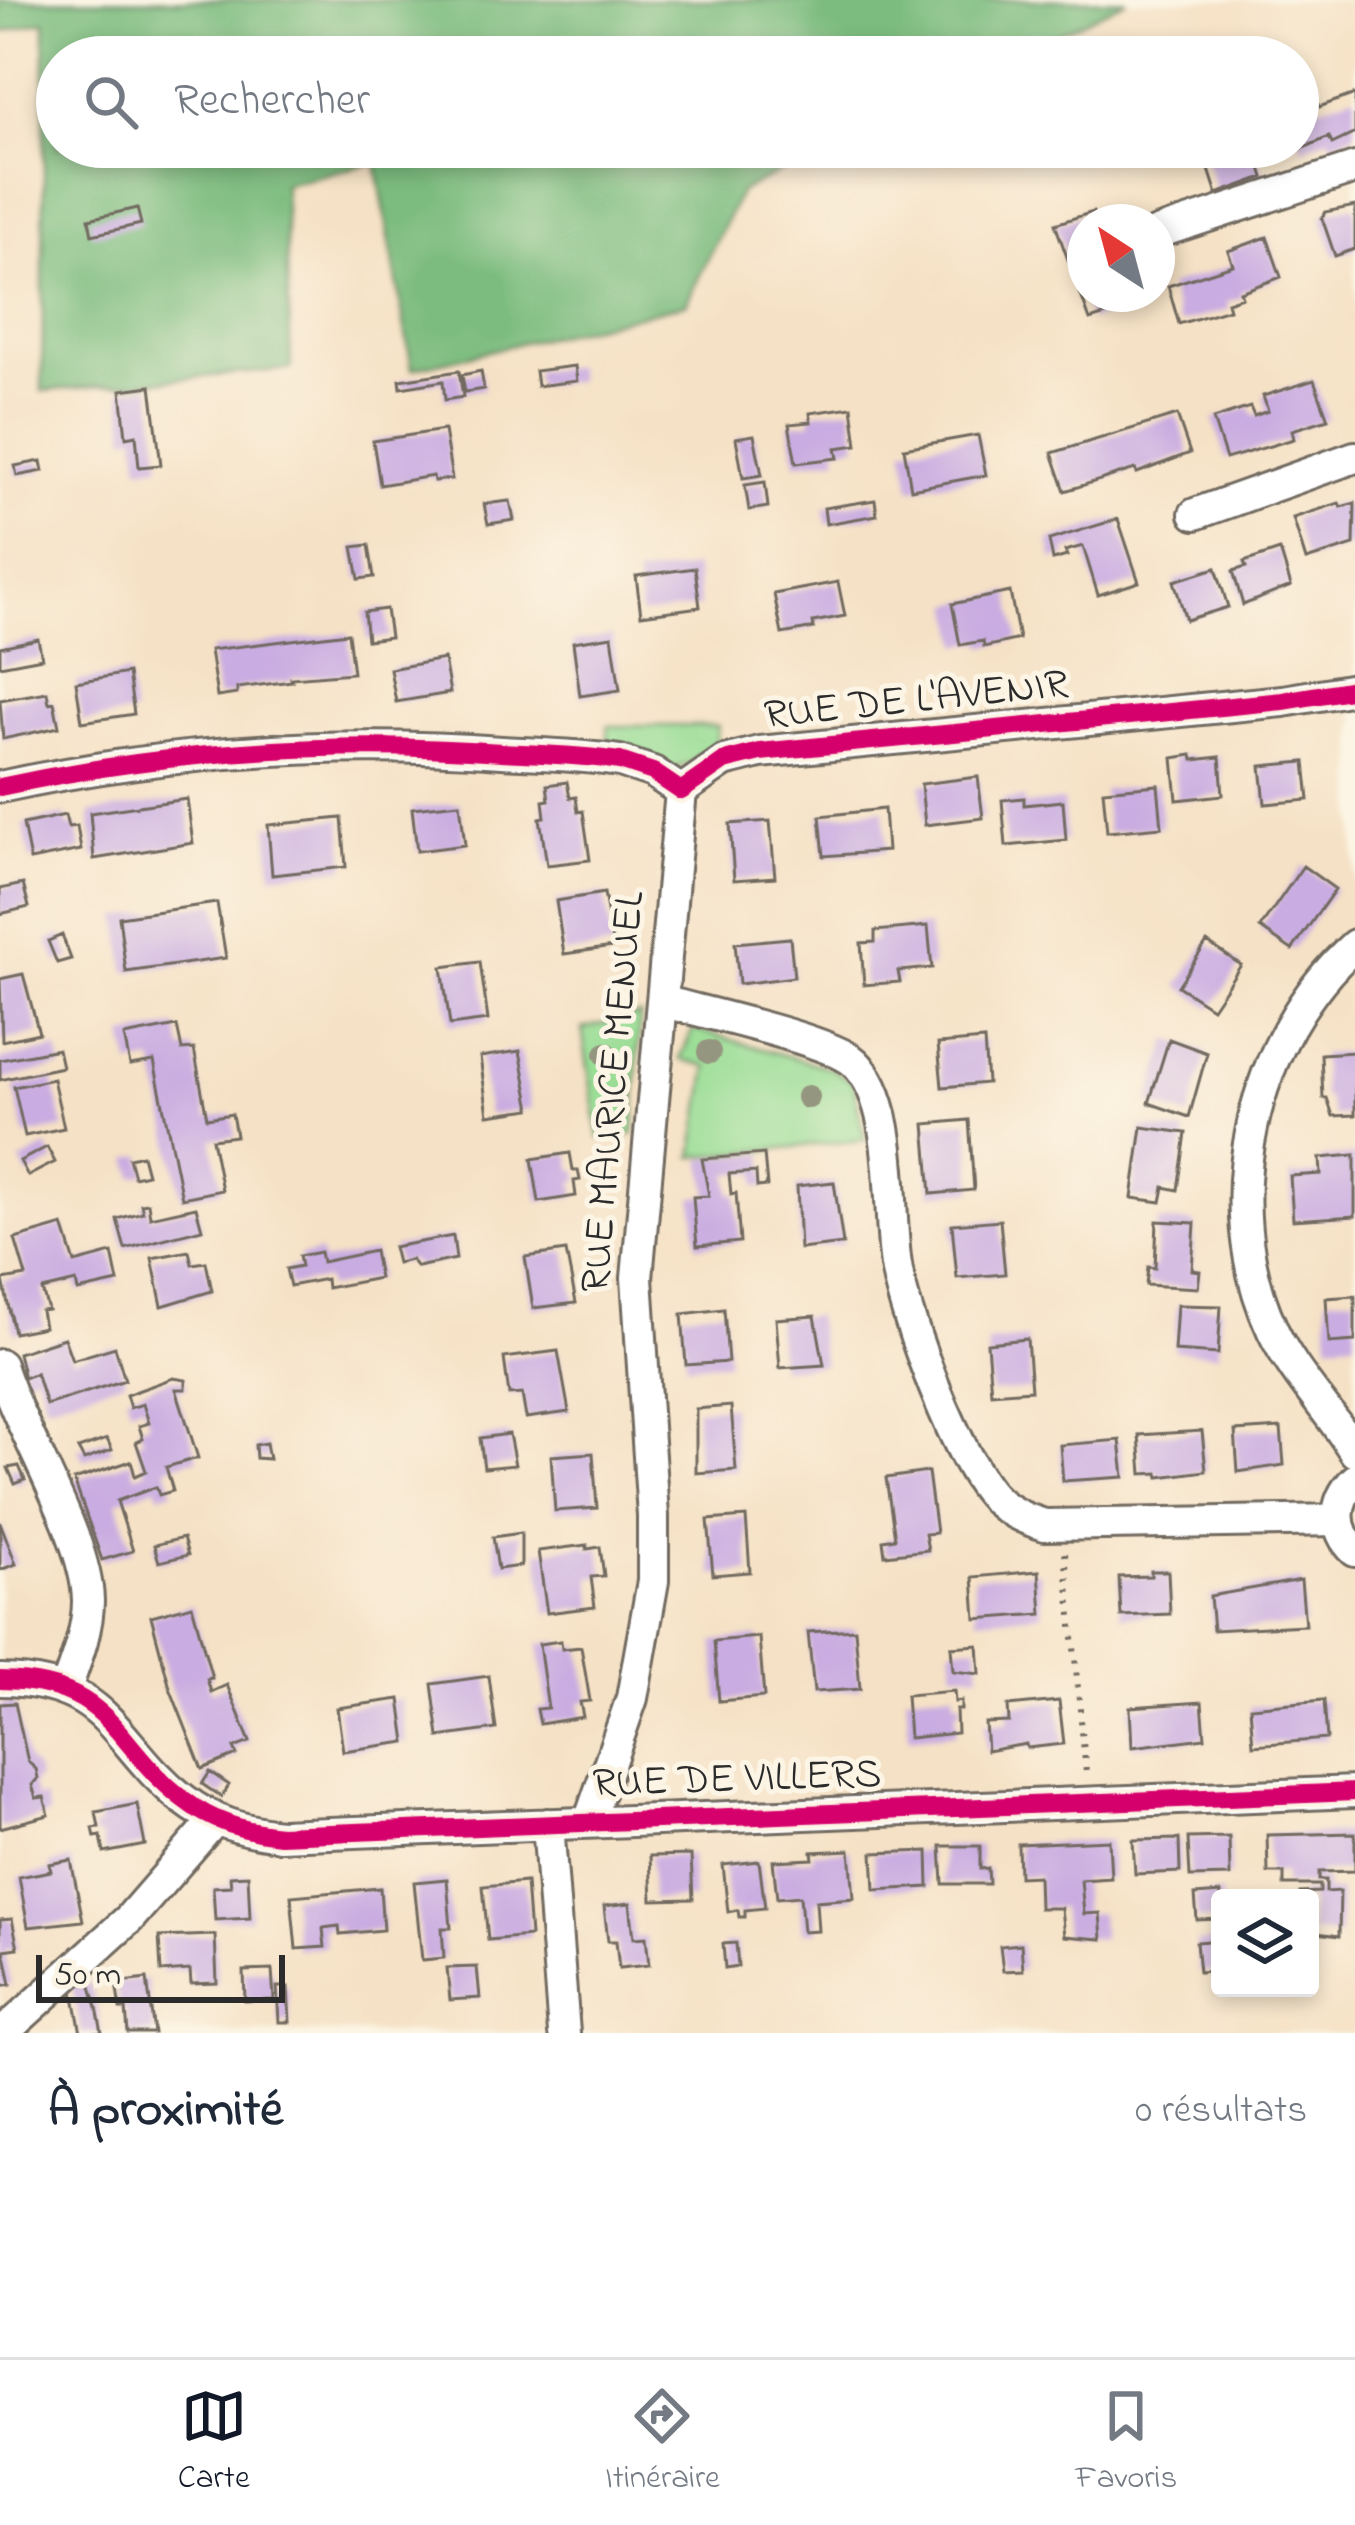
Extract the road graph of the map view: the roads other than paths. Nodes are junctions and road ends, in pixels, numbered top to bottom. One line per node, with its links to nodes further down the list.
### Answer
1 (1355, 168): 2 (street)
2 (1175, 226)
3 (1355, 457): 4 (street)
4 (1196, 514)
5 (1355, 689): 7 (street, RUE DE L'AVENIR)
6 (0, 787): 7 (street)
7 (681, 791): 9 (street, RUE MAURICE MENUEL)
8 (1355, 945): 11 (street)
9 (662, 1001): 13 (street); 19 (street, RUE MAURICE MENUEL)
10 (0, 1365): 16 (street)
11 (1355, 1452)
12 (1355, 1480): 13 (street)
13 (1338, 1520): 14 (street)
14 (1355, 1551)
15 (0, 1680): 16 (street)
16 (65, 1691): 18 (street, RUE DE VILLERS)
17 (1355, 1792): 19 (street, RUE DE VILLERS)
18 (215, 1820): 20 (street, RUE DE VILLERS); 21 (street)
19 (589, 1822): 20 (street, RUE DE VILLERS)
20 (548, 1824): 22 (street)
21 (3, 2033)
22 (564, 2033)

